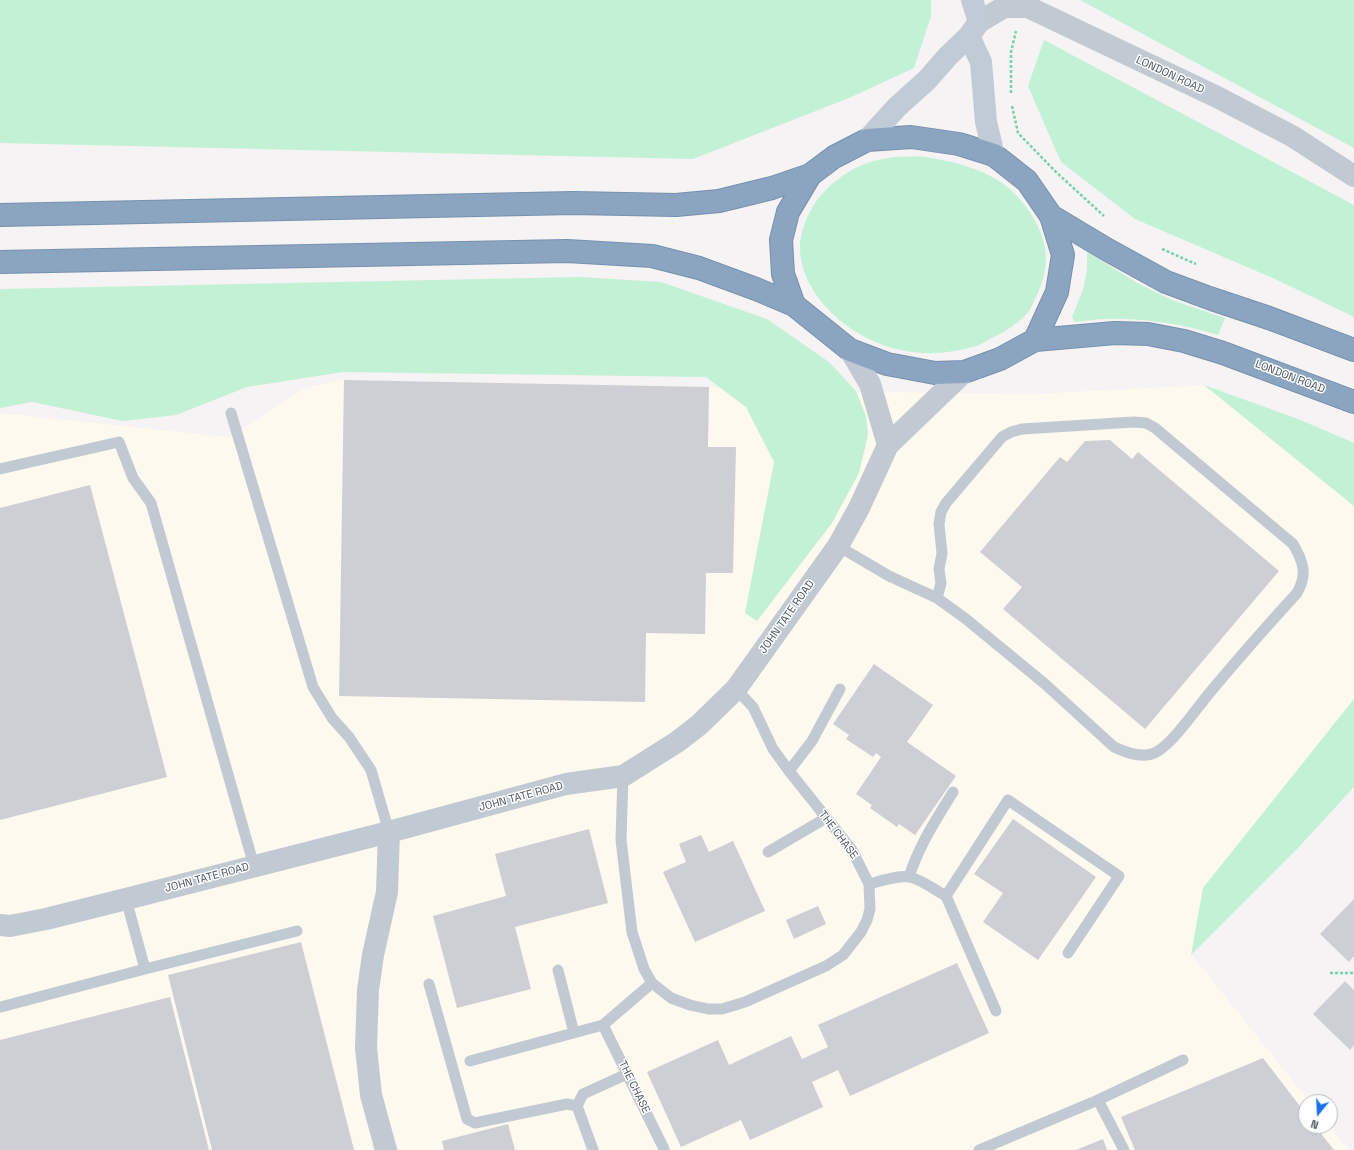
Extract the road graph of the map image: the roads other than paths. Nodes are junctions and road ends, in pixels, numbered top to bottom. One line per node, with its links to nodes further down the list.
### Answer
1 (972, 0): 2 (main road)
2 (974, 29): 3 (main road); 4 (main road); 6 (street, LONDON ROAD)
3 (867, 140): 4 (highway); 5 (highway)
4 (994, 155): 8 (highway)
5 (810, 175): 7 (highway); 10 (highway)
6 (1354, 176)
7 (0, 215)
8 (1051, 216): 11 (highway); 13 (highway)
9 (0, 262): 10 (highway)
10 (794, 305): 12 (highway)
11 (1036, 340): 14 (highway); 15 (highway, LONDON ROAD)
12 (850, 350): 14 (highway); 17 (street)
13 (1354, 350)
14 (964, 372): 17 (street)
15 (1354, 402)
16 (231, 413): 27 (lane)
17 (888, 445): 19 (street, JOHN TATE ROAD)
18 (0, 470): 29 (lane)
19 (838, 546): 20 (lane); 21 (street, JOHN TATE ROAD)
20 (937, 598): 20 (lane)
21 (736, 688): 23 (lane, THE CHASE); 24 (street, JOHN TATE ROAD)
22 (840, 689): 23 (lane)
23 (789, 771): 26 (lane, THE CHASE)
24 (623, 776): 27 (street, JOHN TATE ROAD); 39 (lane, THE CHASE)
25 (953, 792): 30 (lane)
26 (826, 818): 28 (lane); 31 (lane, THE CHASE)
27 (388, 832): 29 (street, JOHN TATE ROAD); 51 (street)
28 (768, 852)
29 (254, 866): 33 (street, JOHN TATE ROAD)
30 (909, 877): 31 (lane); 32 (lane)
31 (870, 884): 39 (lane, THE CHASE)
32 (946, 896): 36 (lane); 42 (lane)
33 (126, 899): 34 (street, JOHN TATE ROAD); 37 (lane)
34 (0, 925)
35 (297, 931): 37 (lane)
36 (1068, 953)
37 (145, 970): 41 (lane)
38 (558, 970): 44 (lane)
39 (652, 983): 43 (lane)
40 (429, 984): 49 (lane)
41 (1, 1007)
42 (996, 1011)
43 (603, 1024): 44 (lane); 47 (lane, THE CHASE)
44 (574, 1033): 46 (lane)
45 (1183, 1060): 48 (lane)
46 (470, 1061)
47 (627, 1074): 49 (lane); 50 (lane, THE CHASE)
48 (1098, 1100): 53 (lane); 54 (lane)
49 (577, 1106): 52 (lane)
50 (664, 1149)
51 (386, 1150)
52 (593, 1150)
53 (979, 1150)
54 (1124, 1150)

